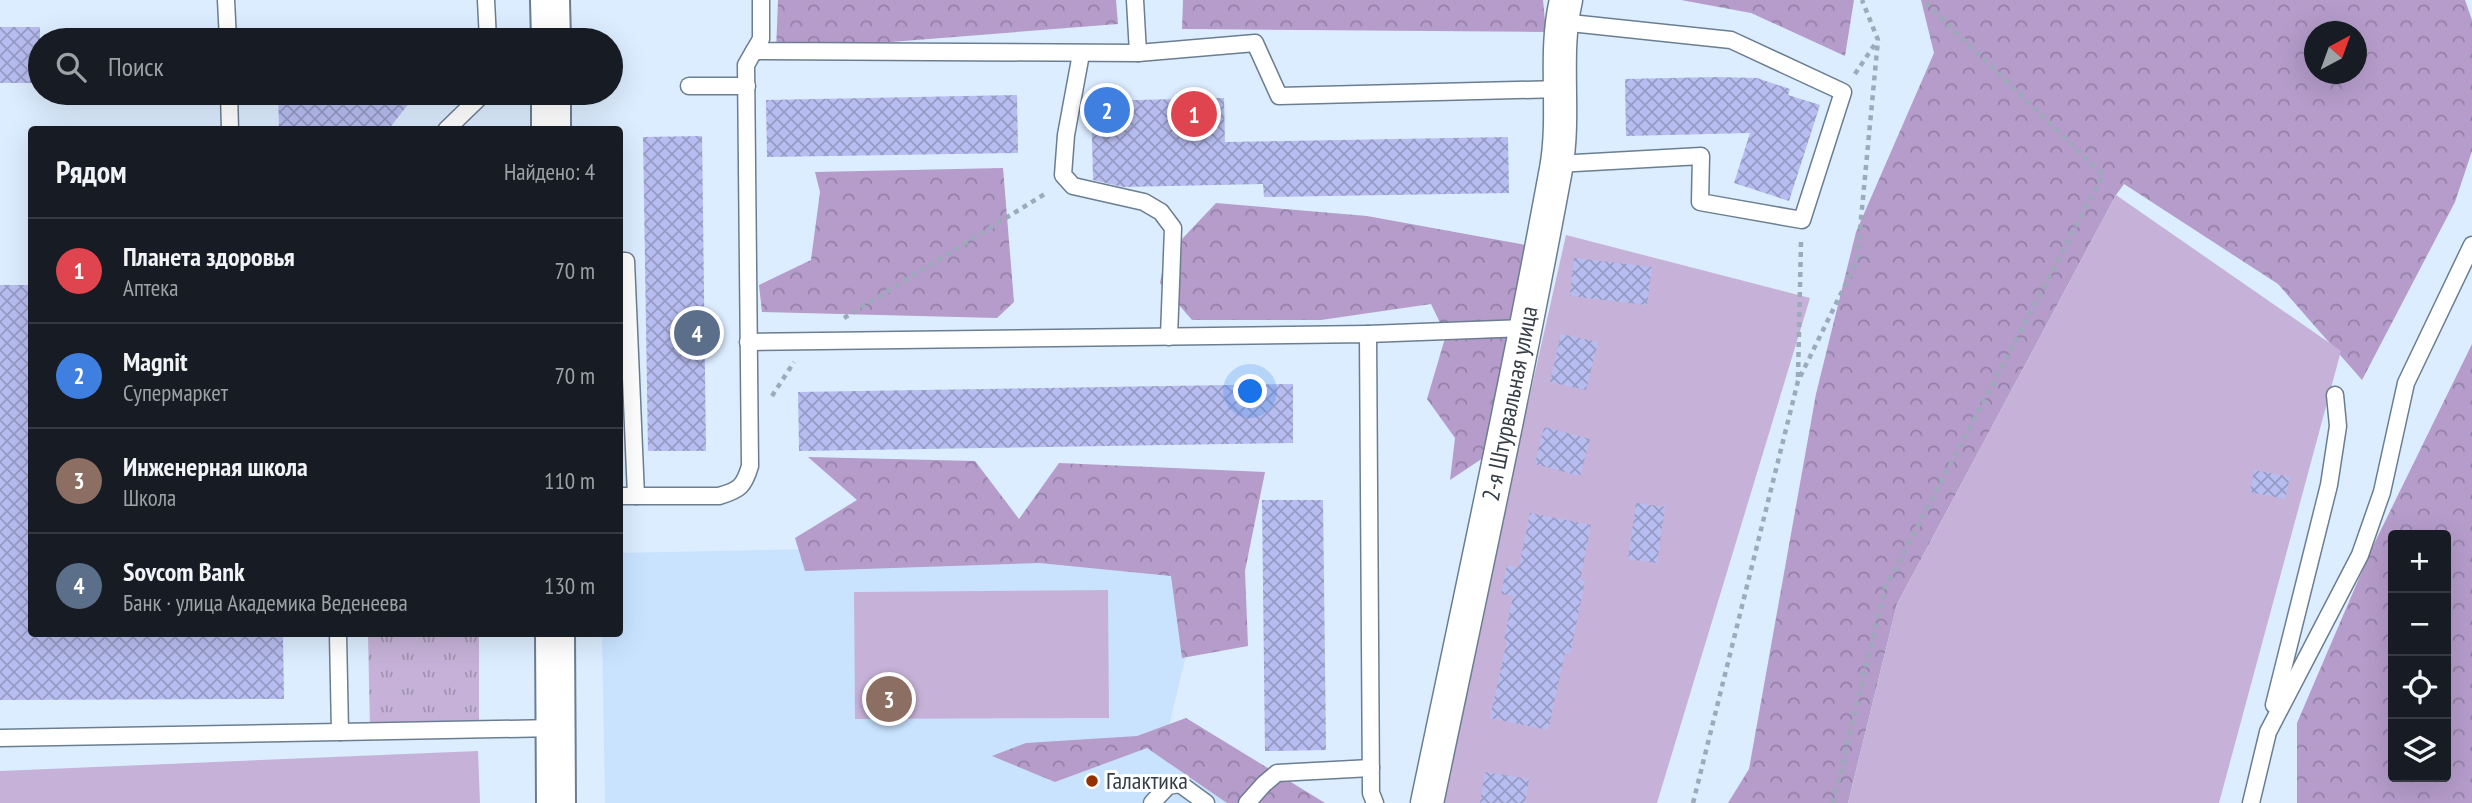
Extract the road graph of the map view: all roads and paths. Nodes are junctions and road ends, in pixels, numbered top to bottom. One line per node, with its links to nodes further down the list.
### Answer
1 (226, 0): 9 (lane)
2 (486, 0): 10 (lane)
3 (550, 0): 11 (street)
4 (761, 0): 13 (lane)
5 (1135, 0): 14 (lane)
6 (1862, 0): 12 (path)
7 (1923, 0): 54 (path)
8 (1563, 11): 18 (street, 2-я Штурвальная улица); 19 (lane)
9 (227, 28)
10 (487, 28)
11 (551, 28)
12 (1878, 40): 19 (path); 36 (path)
13 (754, 51): 15 (lane); 17 (lane)
14 (1138, 53): 15 (lane); 18 (lane)
15 (1081, 54): 27 (lane)
16 (689, 86): 17 (lane)
17 (747, 86): 35 (lane)
18 (1561, 89): 26 (street, 2-я Штурвальная улица)
19 (1843, 92): 28 (lane)
20 (229, 105): 23 (lane)
21 (472, 105): 24 (lane)
22 (551, 105): 25 (street)
23 (230, 126)
24 (450, 126)
25 (551, 126)
26 (1557, 164): 28 (lane); 31 (street, 2-я Штурвальная улица)
27 (1067, 181): 33 (lane); 34 (path)
28 (1801, 220): 36 (path)
29 (2472, 245): 44 (lane)
30 (623, 261): 39 (lane)
31 (1525, 328): 32 (lane); 52 (street, 2-я Штурвальная улица)
32 (1368, 334): 33 (lane); 46 (lane)
33 (1170, 337): 34 (lane)
34 (807, 341): 35 (lane); 38 (path)
35 (748, 342): 38 (lane)
36 (1798, 381): 53 (path)
37 (2335, 395): 44 (lane)
38 (749, 431): 39 (lane)
39 (628, 496)
40 (338, 637): 43 (lane)
41 (555, 637): 42 (street)
42 (556, 728): 43 (lane); 47 (street)
43 (340, 732): 45 (lane)
44 (2268, 732): 55 (lane)
45 (0, 738)
46 (1371, 768): 50 (lane); 51 (lane)
47 (556, 803)
48 (1152, 803): 49 (lane)
49 (1206, 803)
50 (1247, 803)
51 (1375, 803)
52 (1427, 803)
53 (1693, 803)
54 (1833, 803)
55 (2251, 803)

